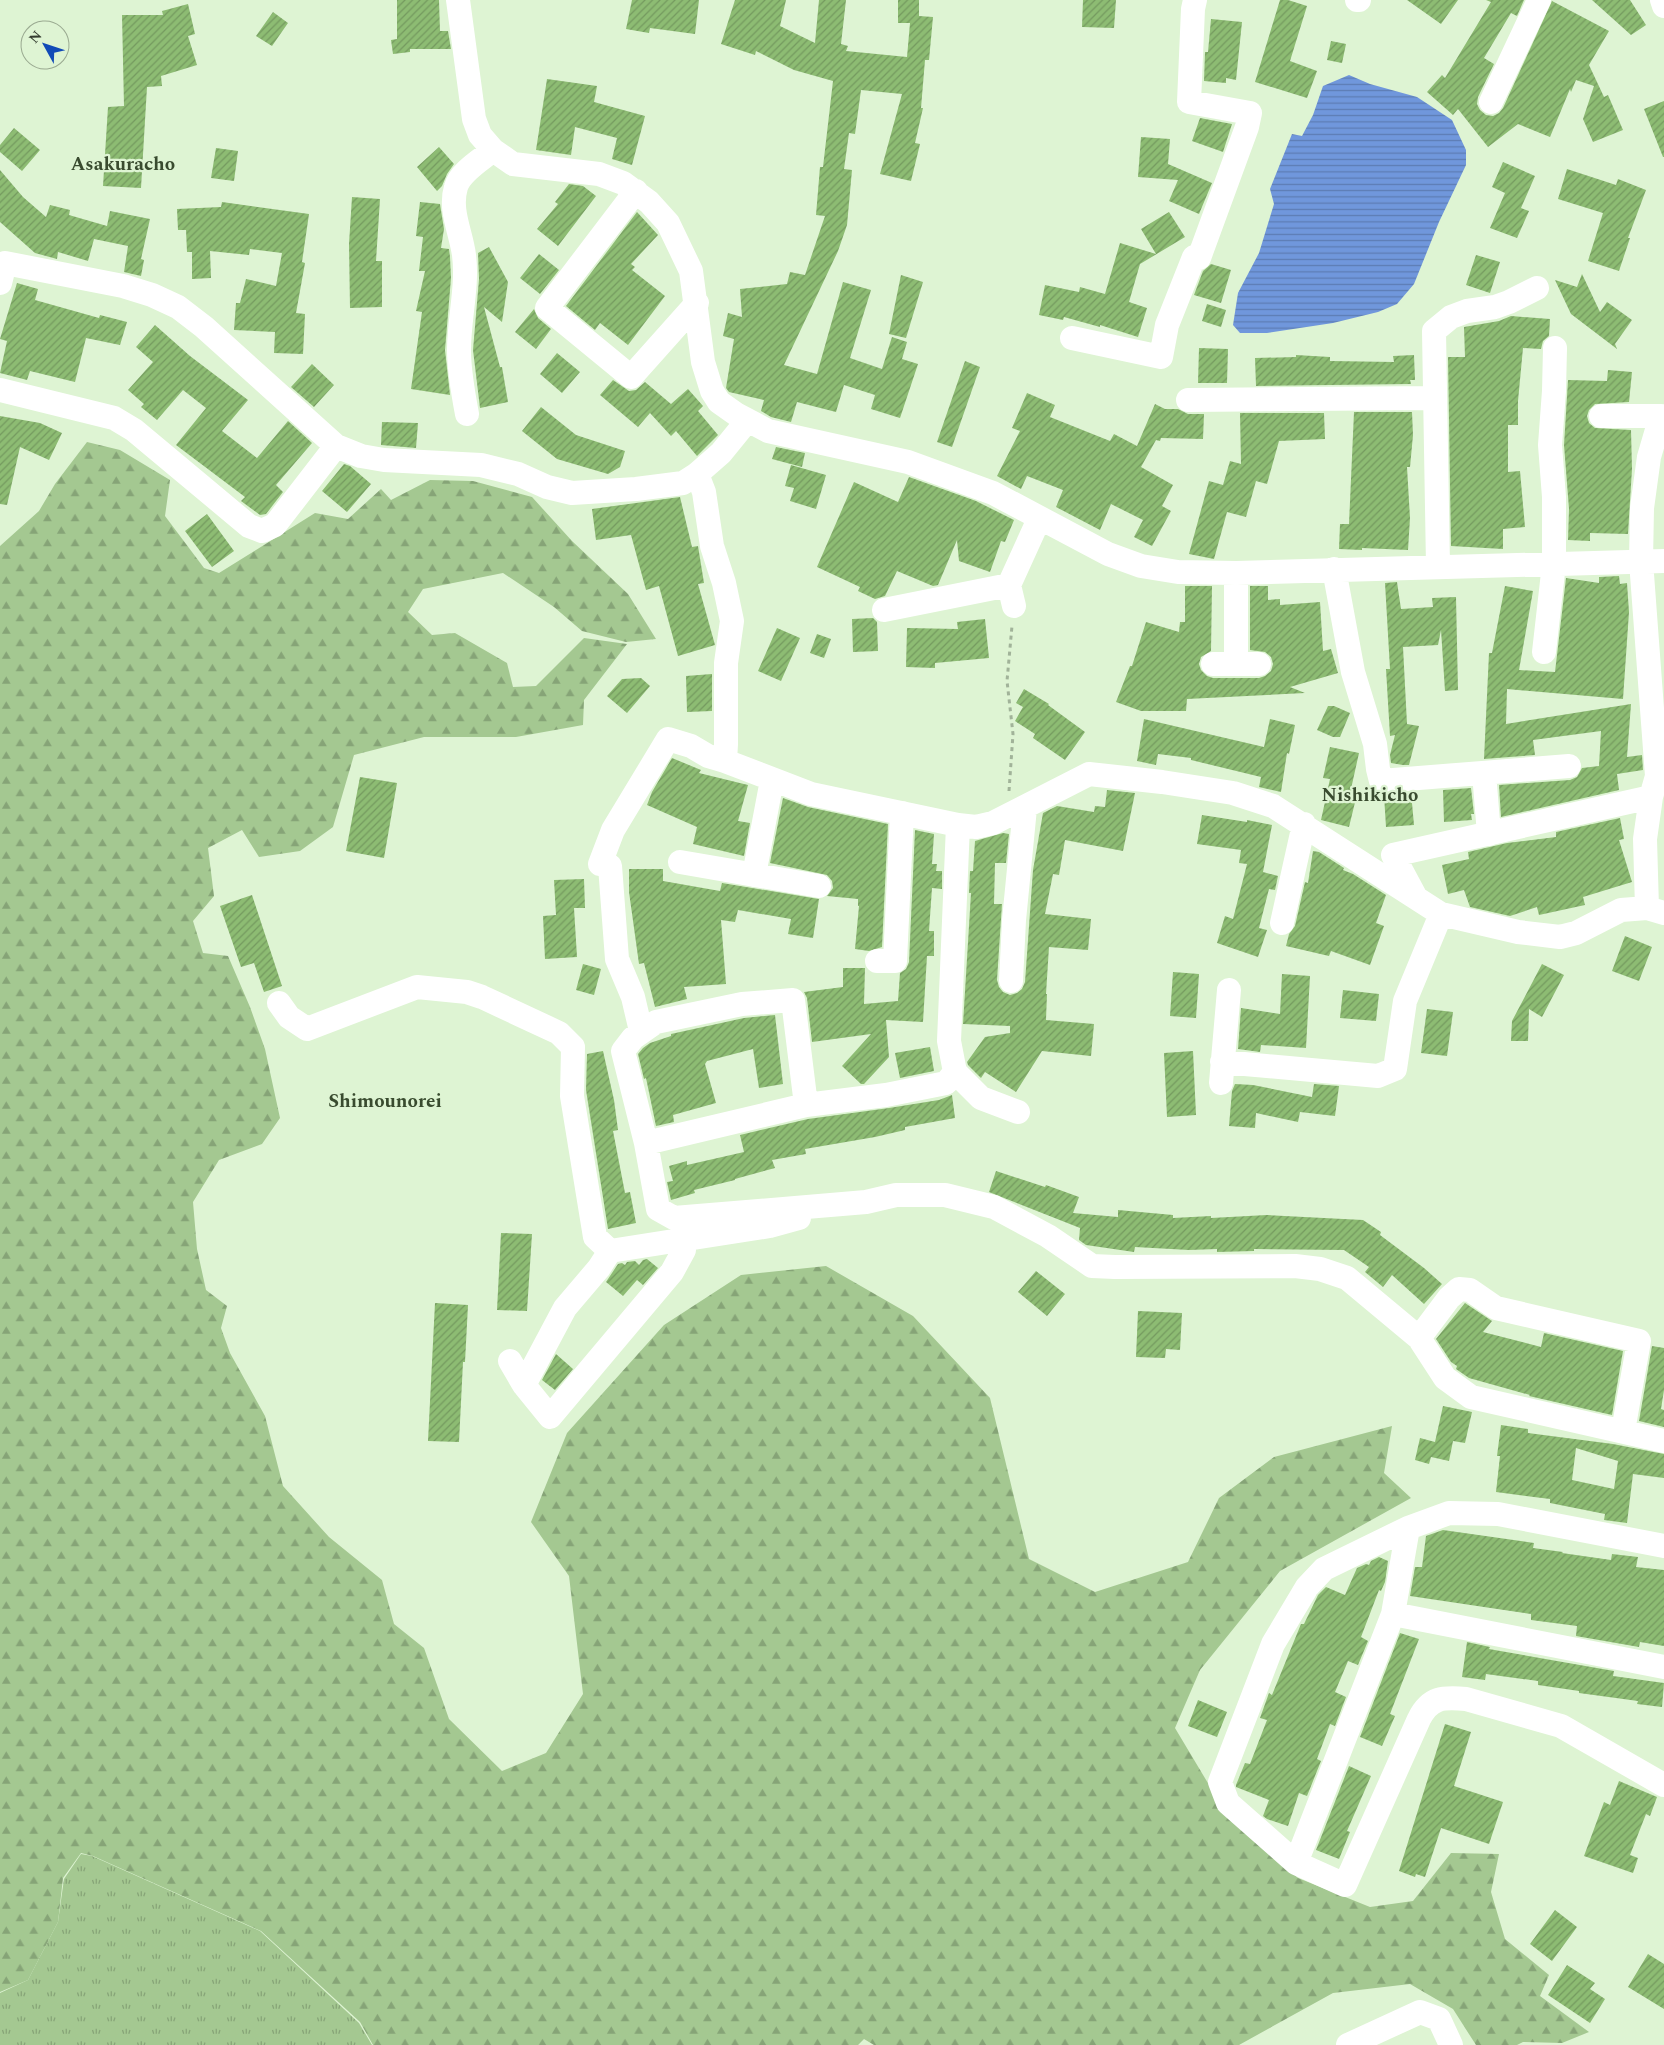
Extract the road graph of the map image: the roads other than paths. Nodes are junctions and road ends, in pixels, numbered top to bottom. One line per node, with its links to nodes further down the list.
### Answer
1 (458, 0): 7 (street)
2 (1195, 0): 12 (street)
3 (1539, 0): 6 (street)
4 (1662, 0): 5 (street)
5 (1664, 6)
6 (1491, 102)
7 (493, 150): 8 (street); 17 (street)
8 (636, 191): 11 (street); 11 (street)
9 (2, 268): 20 (street)
10 (1537, 288): 15 (street)
11 (697, 303): 19 (street)
12 (1072, 338)
13 (1555, 348): 24 (street)
14 (0, 390): 20 (street)
15 (1435, 398): 16 (street); 25 (street)
16 (1188, 400)
17 (467, 414)
18 (1601, 416): 23 (street)
19 (747, 422): 21 (street); 22 (street)
20 (336, 446): 21 (street)
21 (697, 474): 31 (street)
22 (1040, 520): 27 (street); 28 (street)
23 (1652, 561): 24 (street); 35 (street)
24 (1554, 564): 25 (street); 29 (street)
25 (1438, 566): 26 (street)
26 (1334, 570): 27 (street); 33 (street)
27 (1236, 572): 30 (street)
28 (884, 610)
29 (1544, 652)
30 (1213, 664)
31 (725, 762): 34 (street); 52 (street)
32 (1569, 766): 33 (street)
33 (1484, 773): 40 (street)
34 (772, 780): 37 (street); 42 (street)
35 (1657, 783): 40 (street); 45 (street)
36 (1016, 812): 38 (street); 39 (street); 49 (street)
37 (902, 813): 39 (street); 48 (street)
38 (1304, 824): 44 (street); 47 (street)
39 (958, 825): 53 (street)
40 (1488, 834): 44 (street)
41 (680, 862): 42 (street)
42 (754, 875): 43 (street)
43 (819, 886)
44 (1415, 896): 46 (street)
45 (1656, 910): 46 (street)
46 (1441, 914): 50 (street)
47 (1282, 923)
48 (877, 961)
49 (1011, 981)
50 (1229, 990)
51 (279, 1003): 59 (street)
52 (641, 1031): 54 (street); 56 (street)
53 (955, 1072): 54 (street); 55 (street)
54 (806, 1105): 56 (street)
55 (1018, 1112)
56 (646, 1143): 57 (street)
57 (866, 1202): 58 (street); 60 (street)
58 (683, 1238): 59 (street); 62 (street)
59 (610, 1251): 62 (street)
60 (1419, 1338): 63 (street); 63 (street)
61 (510, 1361): 62 (street)
62 (524, 1385)
63 (1623, 1431): 64 (street)
64 (1664, 1441)
65 (1408, 1528): 66 (street); 67 (street); 70 (street)
66 (1664, 1546)
67 (1393, 1614): 68 (street); 70 (street)
68 (1664, 1667)
69 (1664, 1785): 70 (street)
70 (1296, 1863)
71 (1348, 2045): 72 (street)
72 (1451, 2045)

